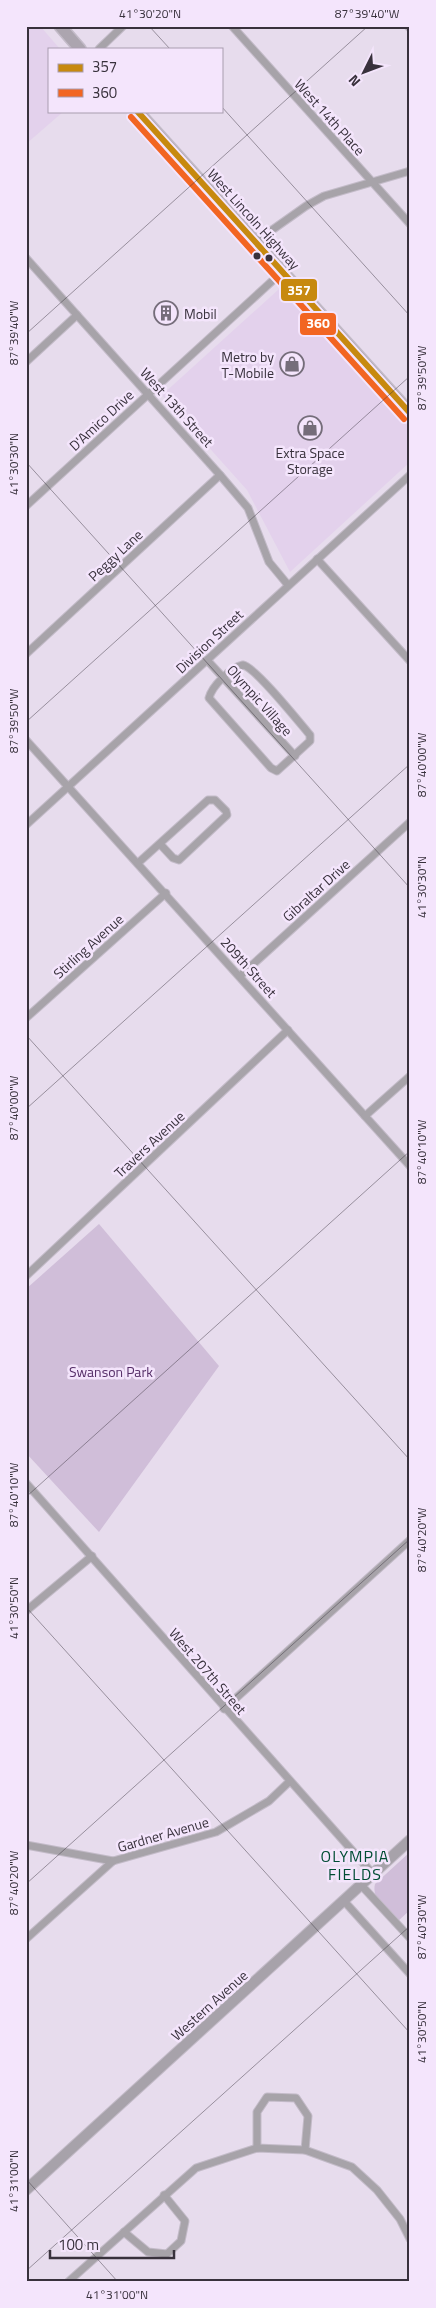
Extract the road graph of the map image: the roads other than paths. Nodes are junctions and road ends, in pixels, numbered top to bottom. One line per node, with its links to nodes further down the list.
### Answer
1 (60, 26): 4 (main road)
2 (123, 26): 5 (street)
3 (232, 26): 8 (street, West 14th Place)
4 (79, 48)
5 (99, 48)
6 (138, 112): 10 (main road, West Lincoln Highway)
7 (410, 171): 8 (street)
8 (372, 182): 9 (street, West 14th Place); 10 (street)
9 (410, 224)
10 (255, 242): 12 (main road, West Lincoln Highway)
11 (26, 258): 13 (street, West 13th Street)
12 (282, 272): 15 (street, D'Amico Drive); 16 (main road, West Lincoln Highway)
13 (77, 314): 14 (street); 15 (street, West 13th Street)
14 (26, 362)
15 (148, 394): 17 (street, West 13th Street); 19 (street, D'Amico Drive)
16 (410, 413)
17 (220, 475): 21 (street, West 13th Street); 22 (street, Peggy Lane)
18 (410, 475): 20 (street, Division Street)
19 (26, 506)
20 (317, 559): 21 (street, Division Street); 24 (street)
21 (288, 585): 23 (street, Division Street)
22 (26, 654)
23 (207, 660): 25 (street, Olympic Village); 28 (street, Division Street)
24 (410, 661)
25 (224, 678): 27 (street, Olympic Village); 27 (street); 27 (street)
26 (26, 740): 28 (street, 209th Street)
27 (295, 756)
28 (69, 786): 30 (street, Division Street); 32 (street, 209th Street)
29 (410, 822): 34 (street, Gibraltar Drive)
30 (26, 825)
31 (160, 844): 31 (street); 32 (street)
32 (138, 863): 33 (street, 209th Street)
33 (166, 893): 34 (street, 209th Street); 35 (street, Stirling Avenue)
34 (240, 976): 36 (street, 209th Street)
35 (26, 1018)
36 (288, 1030): 38 (street, 209th Street); 40 (street, Travers Avenue)
37 (410, 1076): 38 (street)
38 (365, 1116): 39 (street, 209th Street)
39 (410, 1166)
40 (26, 1276)
41 (26, 1483): 43 (street, West 207th Street)
42 (410, 1540): 45 (street)
43 (92, 1556): 44 (street); 45 (street, West 207th Street)
44 (26, 1611)
45 (224, 1709): 46 (street, West 207th Street)
46 (290, 1782): 49 (street, Gardner Avenue); 50 (street, West 207th Street)
47 (410, 1840): 50 (main road, Western Avenue)
48 (26, 1845): 49 (street)
49 (113, 1861): 54 (street, Gardner Avenue)
50 (373, 1874): 51 (main road, Western Avenue)
51 (361, 1884): 52 (main road, Western Avenue); 53 (street)
52 (344, 1900): 55 (street); 58 (main road, Western Avenue)
53 (410, 1938)
54 (26, 1939)
55 (410, 1974)
56 (257, 2148): 57 (street); 57 (street); 59 (street)
57 (305, 2150): 61 (street)
58 (26, 2190)
59 (164, 2195): 60 (street); 60 (street)
60 (124, 2232): 62 (street)
61 (410, 2239)
62 (68, 2282)

